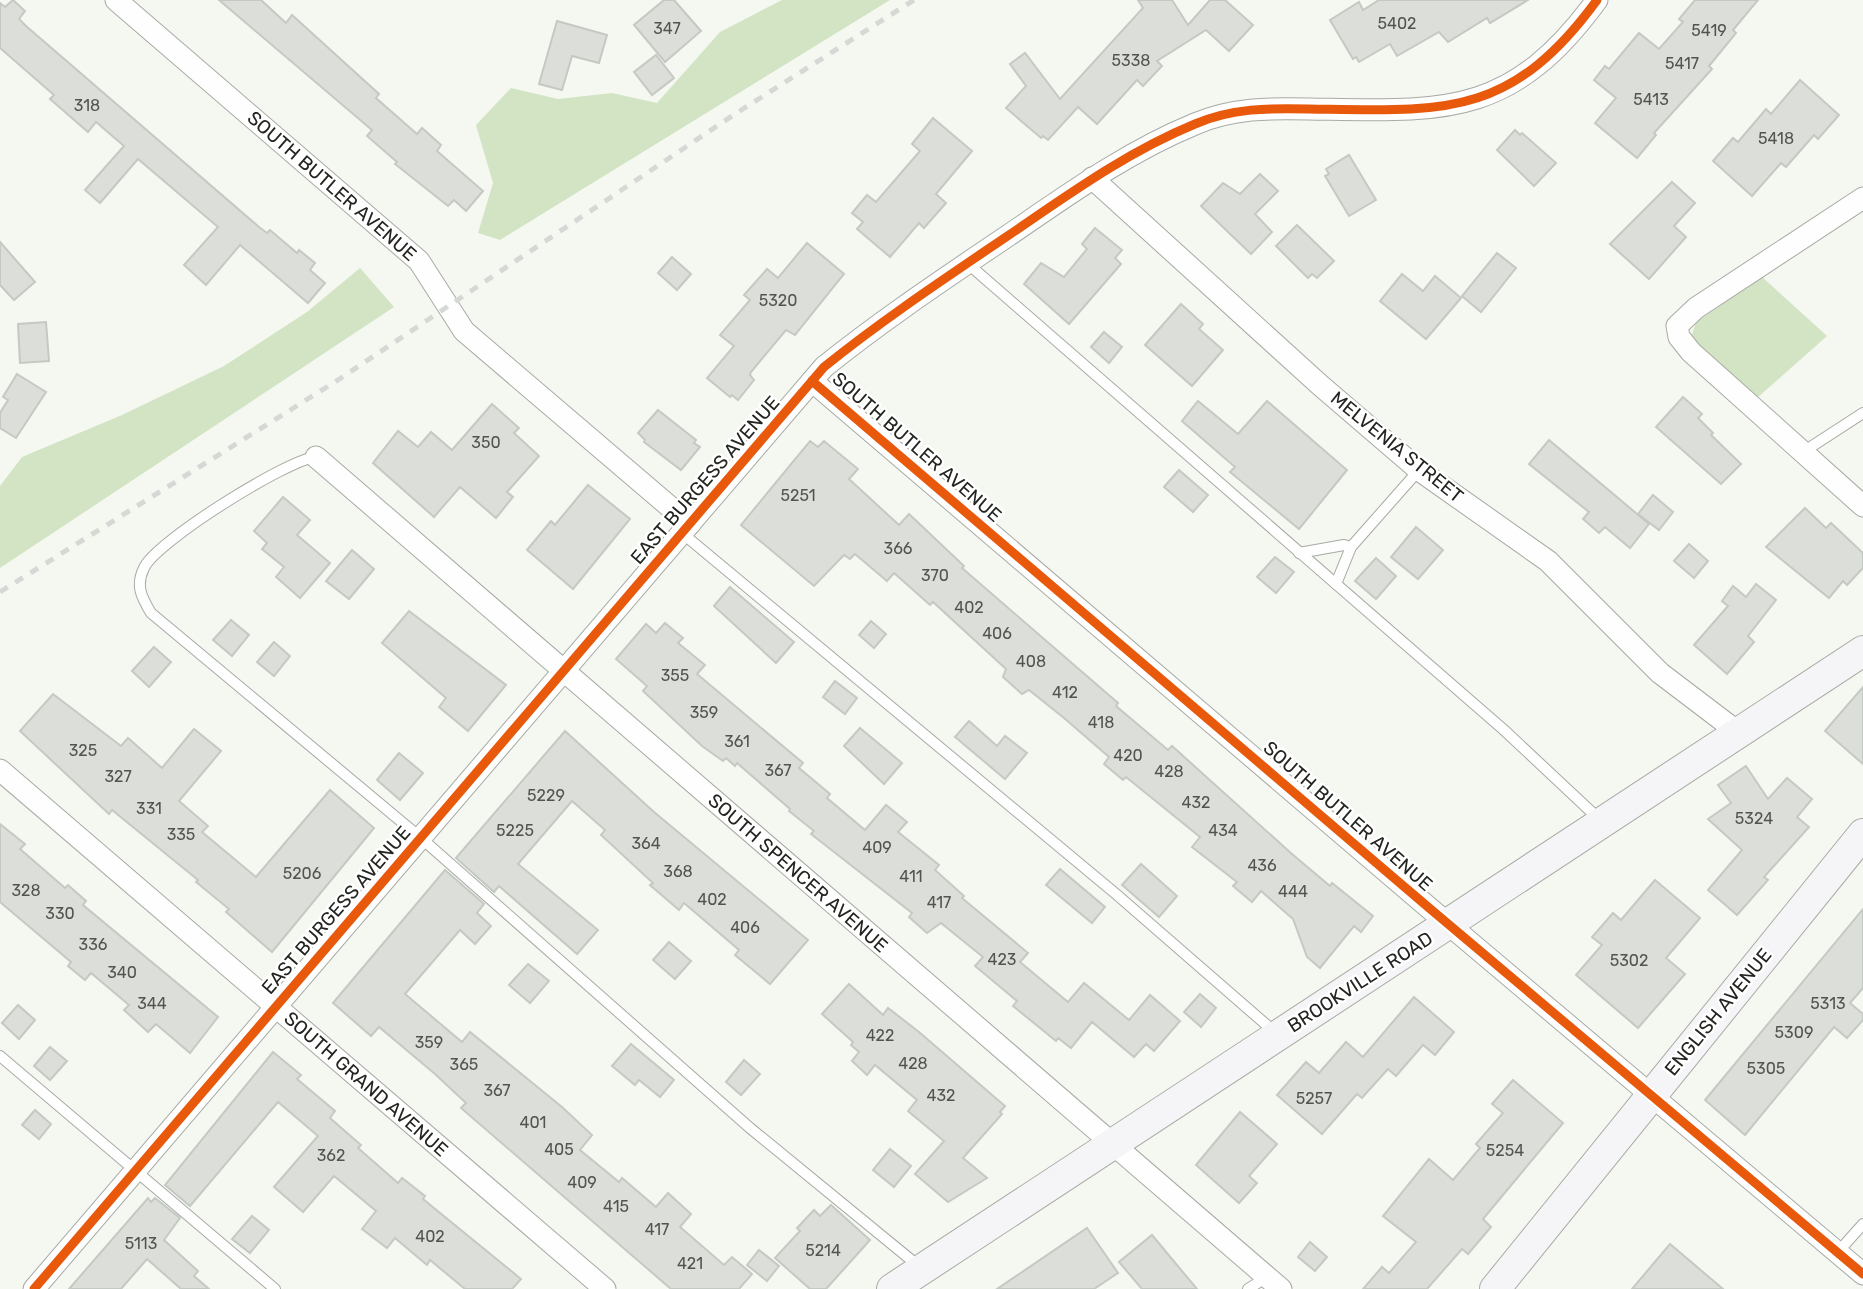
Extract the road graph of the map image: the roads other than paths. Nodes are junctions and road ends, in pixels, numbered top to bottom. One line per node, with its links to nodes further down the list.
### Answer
1 (116, 0): 12 (street, SOUTH BUTLER AVENUE)
2 (1597, 0): 3 (street, EAST BURGESS AVENUE)
3 (1092, 178): 5 (street, EAST BURGESS AVENUE); 10 (street, MELVENIA STREET)
4 (1863, 198): 8 (street)
5 (967, 263): 6 (street, EAST BURGESS AVENUE); 14 (lane)
6 (812, 381): 12 (street, EAST BURGESS AVENUE); 23 (street, SOUTH BUTLER AVENUE)
7 (1863, 412): 8 (lane)
8 (1803, 452): 11 (street)
9 (316, 457): 17 (street, SOUTH SPENCER AVENUE); 22 (lane)
10 (1419, 470): 13 (lane); 18 (street, MELVENIA STREET)
11 (1863, 506)
12 (686, 528): 17 (street, EAST BURGESS AVENUE); 25 (lane)
13 (1351, 547): 14 (lane); 15 (lane)
14 (1299, 553): 15 (lane)
15 (1336, 584): 20 (lane)
16 (1863, 652): 18 (street, BROOKVILLE ROAD)
17 (564, 671): 22 (street, EAST BURGESS AVENUE); 28 (street, SOUTH SPENCER AVENUE)
18 (1740, 733): 20 (street, BROOKVILLE ROAD)
19 (0, 770): 24 (street, SOUTH GRAND AVENUE)
20 (1602, 822): 23 (street, BROOKVILLE ROAD)
21 (1863, 834): 27 (street, ENGLISH AVENUE)
22 (421, 838): 24 (street, EAST BURGESS AVENUE); 32 (lane)
23 (1448, 924): 25 (street, BROOKVILLE ROAD); 27 (street, SOUTH BUTLER AVENUE)
24 (276, 1007): 29 (street, EAST BURGESS AVENUE); 37 (street, SOUTH GRAND AVENUE)
25 (1279, 1035): 28 (street, BROOKVILLE ROAD)
26 (0, 1056): 29 (lane)
27 (1652, 1094): 31 (street, SOUTH BUTLER AVENUE); 40 (street, ENGLISH AVENUE)
28 (1114, 1144): 32 (street, BROOKVILLE ROAD); 34 (street, SOUTH SPENCER AVENUE)
29 (134, 1172): 35 (street, EAST BURGESS AVENUE); 36 (lane)
30 (1863, 1224): 31 (lane)
31 (1838, 1252): 33 (street, SOUTH BUTLER AVENUE)
32 (922, 1269): 38 (street, BROOKVILLE ROAD)
33 (1863, 1274)
34 (1274, 1283): 39 (lane)
35 (34, 1289)
36 (275, 1289)
37 (605, 1289)
38 (892, 1289)
39 (1248, 1289)
40 (1495, 1289)

